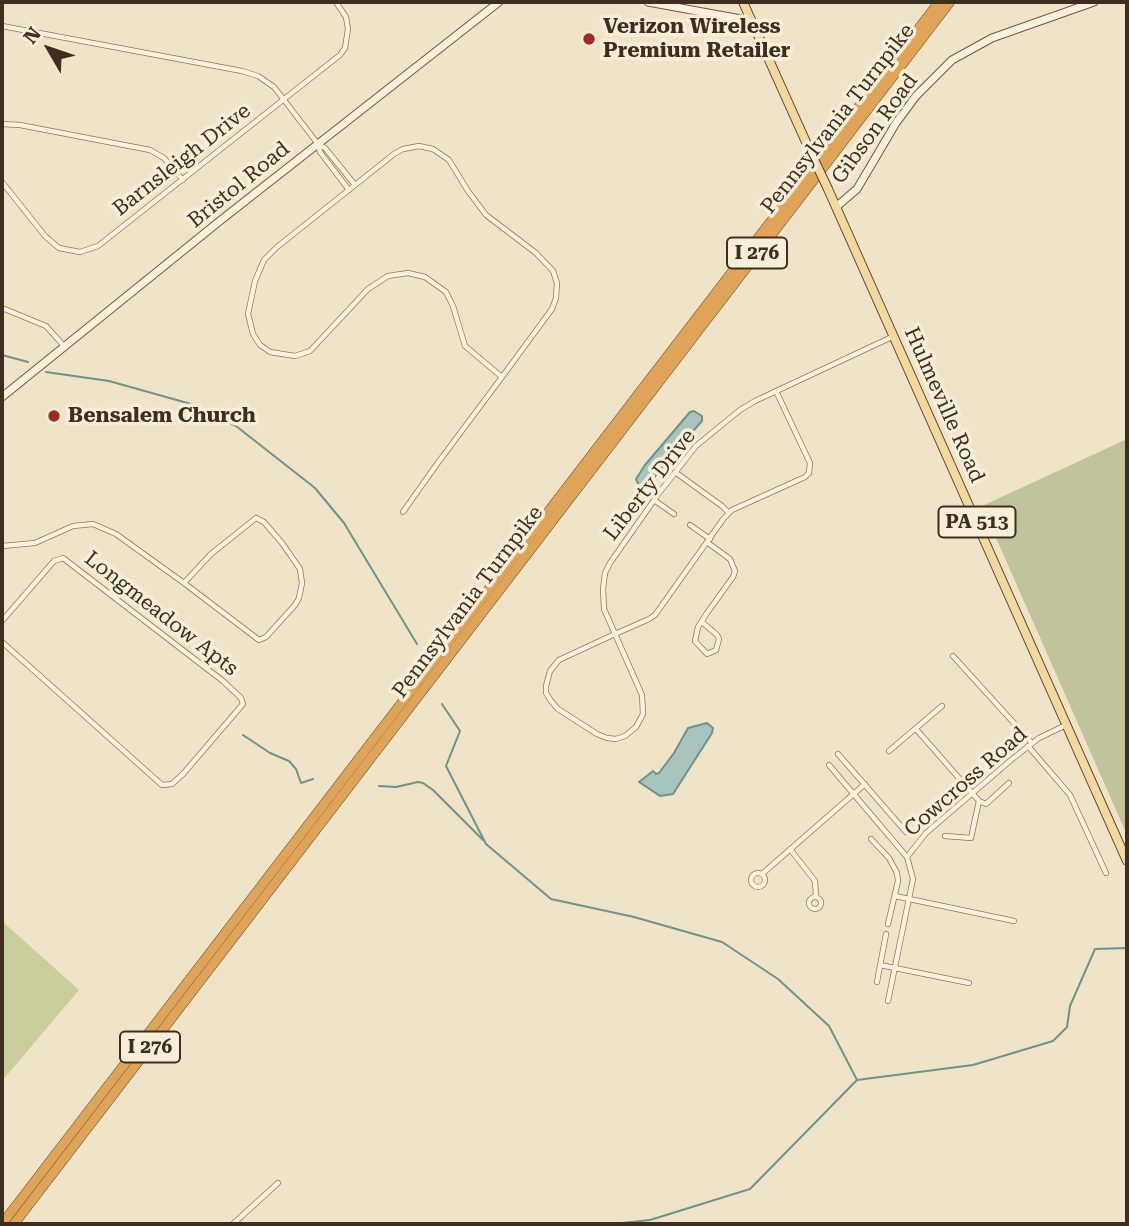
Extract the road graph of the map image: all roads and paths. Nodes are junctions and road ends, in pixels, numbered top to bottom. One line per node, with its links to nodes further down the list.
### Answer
1 (336, 2): 10 (street, Barnsleigh Drive)
2 (499, 2): 12 (main road, Bristol Road)
3 (649, 2): 8 (main road)
4 (743, 2): 8 (main road, Hulmeville Road / PA 513)
5 (939, 2): 70 (highway, Pennsylvania Turnpike / I 276)
6 (950, 2): 71 (highway, Pennsylvania Turnpike / I 276)
7 (1094, 2): 17 (main road, Gibson Road)
8 (752, 20): 17 (main road, Hulmeville Road / PA 513, bridge)
9 (2, 26): 10 (street)
10 (285, 99): 12 (street); 13 (street, Barnsleigh Drive)
11 (2, 124): 13 (street)
12 (318, 144): 15 (street); 16 (street); 20 (main road, Bristol Road)
13 (183, 180): 14 (street, Barnsleigh Drive)
14 (2, 182)
15 (355, 185): 16 (street); 21 (street)
16 (349, 190): 21 (street)
17 (836, 207): 19 (main road, Hulmeville Road / PA 513)
18 (2, 308): 20 (street)
19 (894, 336): 22 (street, Liberty Drive); 39 (main road, Hulmeville Road / PA 513)
20 (65, 347): 23 (main road, Bristol Road)
21 (502, 377): 26 (street)
22 (776, 391): 24 (street, Liberty Drive); 27 (street)
23 (2, 397)
24 (675, 471): 25 (street, Liberty Drive); 27 (street)
25 (654, 500): 28 (street); 35 (street, Liberty Drive)
26 (403, 512)
27 (729, 513): 30 (street)
28 (674, 514)
29 (690, 525): 30 (street)
30 (709, 541): 34 (street); 35 (street)
31 (2, 546): 32 (street)
32 (184, 583): 32 (street)
33 (2, 621): 36 (street, Longmeadow Apts)
34 (702, 622): 34 (street)
35 (615, 634): 35 (street, Liberty Drive)
36 (2, 642)
37 (953, 656): 41 (street)
38 (942, 706): 40 (street)
39 (1067, 725): 41 (street, Cowcross Road); 55 (main road, Hulmeville Road / PA 513)
40 (916, 729): 42 (street); 48 (street)
41 (1030, 744): 48 (street, Cowcross Road); 56 (street)
42 (888, 751)
43 (838, 754): 46 (street)
44 (829, 765): 47 (street)
45 (1009, 783): 49 (street)
46 (865, 784): 47 (street); 50 (street)
47 (854, 793): 53 (street); 54 (street)
48 (972, 793): 49 (street); 54 (street, Cowcross Road)
49 (979, 801): 51 (street)
50 (906, 832)
51 (945, 836)
52 (871, 839): 58 (street)
53 (790, 849): 57 (street); 59 (street)
54 (907, 857): 60 (street, Cowcross Road)
55 (1127, 861)
56 (1106, 873)
57 (762, 874)
58 (895, 896): 60 (street); 62 (street)
59 (816, 897)
60 (909, 898): 61 (street); 65 (street, Cowcross Road)
61 (1014, 922)
62 (888, 924)
63 (886, 934): 64 (street)
64 (880, 965): 65 (street); 66 (street)
65 (894, 968): 67 (street); 68 (street, Cowcross Road)
66 (877, 982)
67 (969, 983)
68 (888, 1001)
69 (278, 1184): 72 (street)
70 (2, 1224)
71 (14, 1224)
72 (233, 1224)

